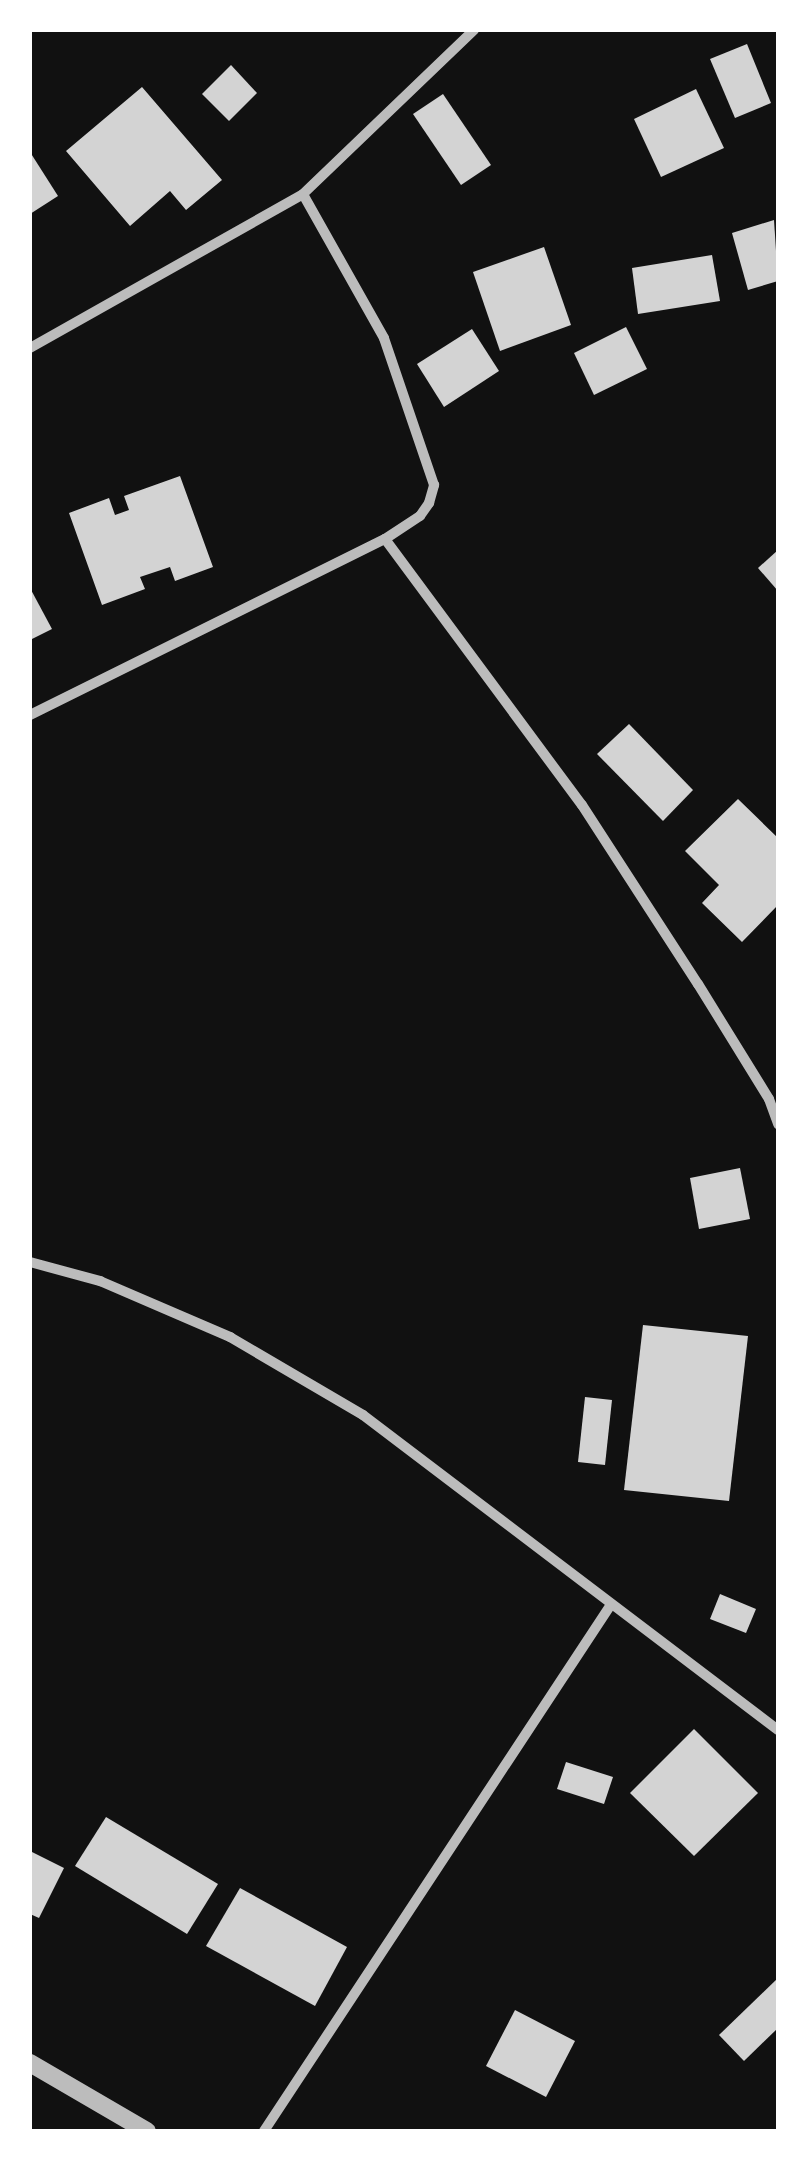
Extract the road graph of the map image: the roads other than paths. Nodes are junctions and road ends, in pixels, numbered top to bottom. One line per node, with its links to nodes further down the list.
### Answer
1 (474, 30): 2 (street)
2 (304, 194): 3 (street); 4 (street)
3 (30, 348)
4 (385, 539): 5 (street); 6 (street)
5 (30, 715)
6 (778, 1124)
7 (30, 1262): 8 (street)
8 (610, 1606): 9 (street); 12 (street)
9 (778, 1730)
10 (30, 2063): 11 (street)
11 (147, 2131)
12 (264, 2131)

